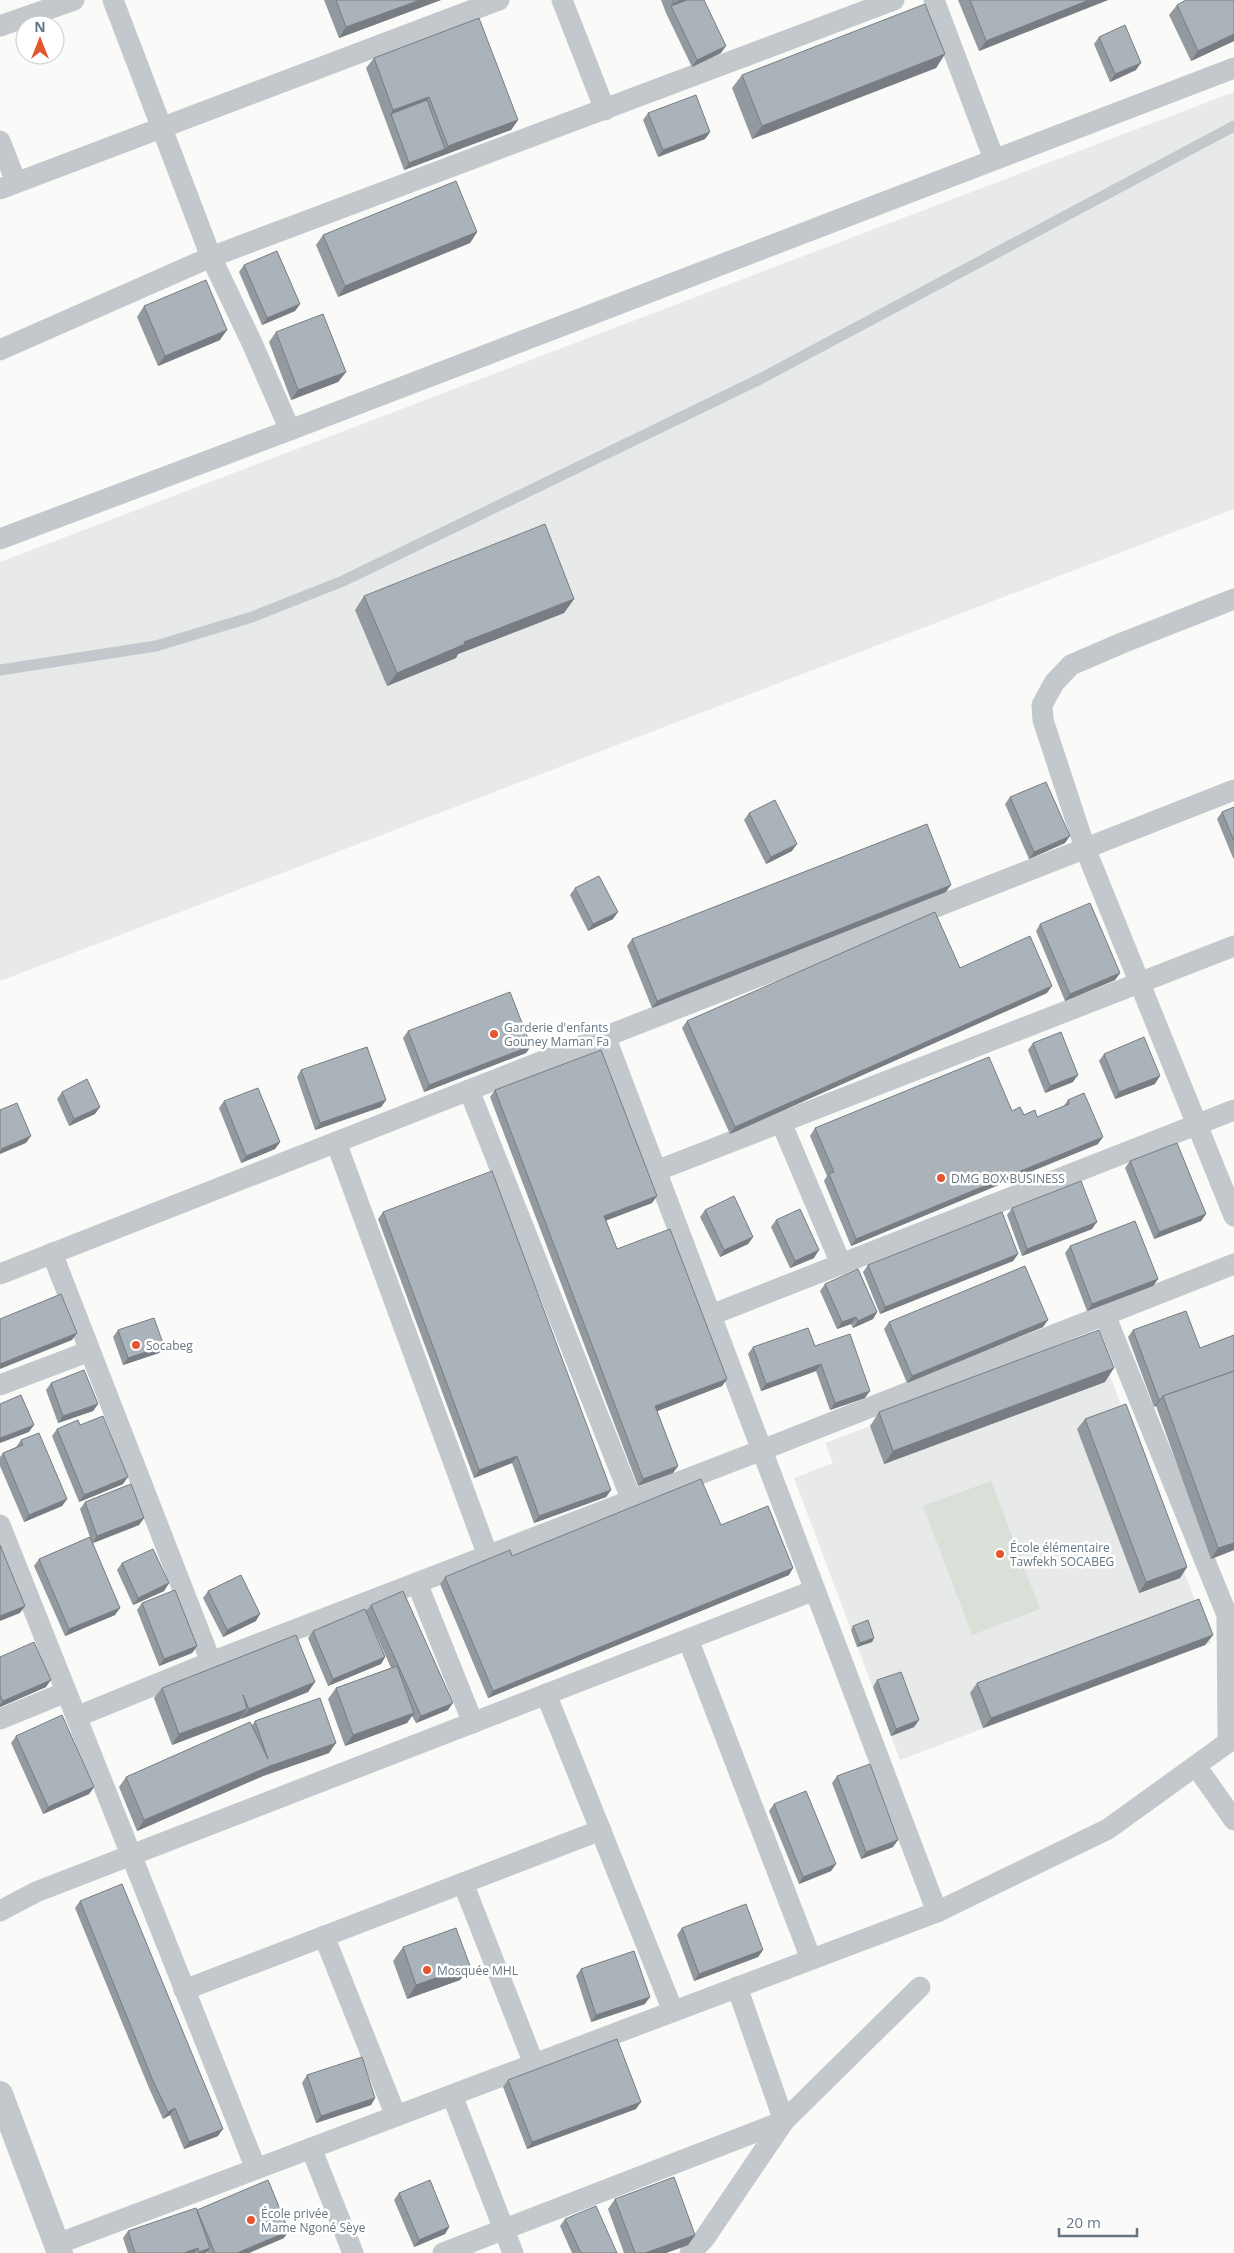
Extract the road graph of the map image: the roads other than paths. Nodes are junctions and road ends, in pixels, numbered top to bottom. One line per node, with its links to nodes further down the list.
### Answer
1 (74, 0): 7 (street)
2 (112, 0): 10 (street)
3 (498, 0): 10 (street)
4 (562, 0): 9 (street)
5 (894, 0): 9 (street)
6 (934, 0): 13 (street)
7 (0, 26)
8 (1234, 68): 13 (street)
9 (605, 110): 15 (street)
10 (161, 126): 14 (street); 15 (street)
11 (1234, 126): 20 (lane)
12 (0, 141): 14 (street)
13 (994, 159): 17 (street)
14 (8, 186)
15 (211, 257): 16 (street); 17 (street)
16 (0, 350)
17 (290, 430): 18 (street)
18 (0, 539)
19 (1234, 599): 22 (street)
20 (0, 670)
21 (1234, 790): 22 (street)
22 (1085, 848): 24 (street); 25 (street)
23 (1234, 946): 24 (street)
24 (1140, 983): 28 (street); 29 (street)
25 (605, 1036): 26 (street); 31 (street)
26 (469, 1090): 30 (street); 42 (street)
27 (1234, 1110): 29 (street)
28 (781, 1122): 31 (street); 34 (street)
29 (1197, 1125): 32 (street); 34 (street)
30 (336, 1142): 33 (street); 44 (street)
31 (656, 1171): 37 (street)
32 (1234, 1216)
33 (52, 1253): 36 (street); 39 (street)
34 (841, 1264): 37 (street)
35 (1234, 1264): 38 (street)
36 (0, 1274)
37 (711, 1315): 41 (street)
38 (1105, 1315): 41 (street); 54 (street)
39 (90, 1351): 40 (street); 48 (street)
40 (0, 1385)
41 (762, 1450): 42 (street); 46 (street)
42 (632, 1501): 44 (street)
43 (0, 1526): 49 (street)
44 (488, 1556): 45 (street)
45 (417, 1583): 48 (street); 53 (street)
46 (815, 1590): 47 (street); 61 (street)
47 (688, 1639): 50 (street); 63 (street)
48 (211, 1662): 51 (street)
49 (66, 1692): 51 (street); 52 (street)
50 (546, 1694): 53 (street); 57 (street)
51 (76, 1717): 58 (street)
52 (0, 1719)
53 (473, 1723): 58 (street)
54 (1231, 1740): 55 (street)
55 (1196, 1766): 56 (street); 61 (street)
56 (1234, 1820)
57 (601, 1830): 59 (street); 67 (street)
58 (131, 1856): 60 (street); 66 (street)
59 (463, 1883): 62 (street); 68 (street)
60 (0, 1911)
61 (937, 1912): 63 (street)
62 (324, 1936): 66 (street); 71 (street)
63 (811, 1959): 64 (street)
64 (737, 1987): 67 (street); 72 (street)
65 (920, 1987): 72 (street)
66 (184, 1990): 74 (street)
67 (673, 2011): 68 (street)
68 (534, 2064): 70 (street)
69 (0, 2094): 76 (street)
70 (452, 2095): 71 (street); 75 (street)
71 (396, 2116): 73 (street)
72 (784, 2121): 75 (street); 80 (street)
73 (311, 2148): 74 (street); 77 (street)
74 (256, 2169): 76 (street)
75 (504, 2230): 78 (street); 79 (street)
76 (59, 2249)
77 (353, 2253)
78 (443, 2253)
79 (513, 2253)
80 (690, 2253)

